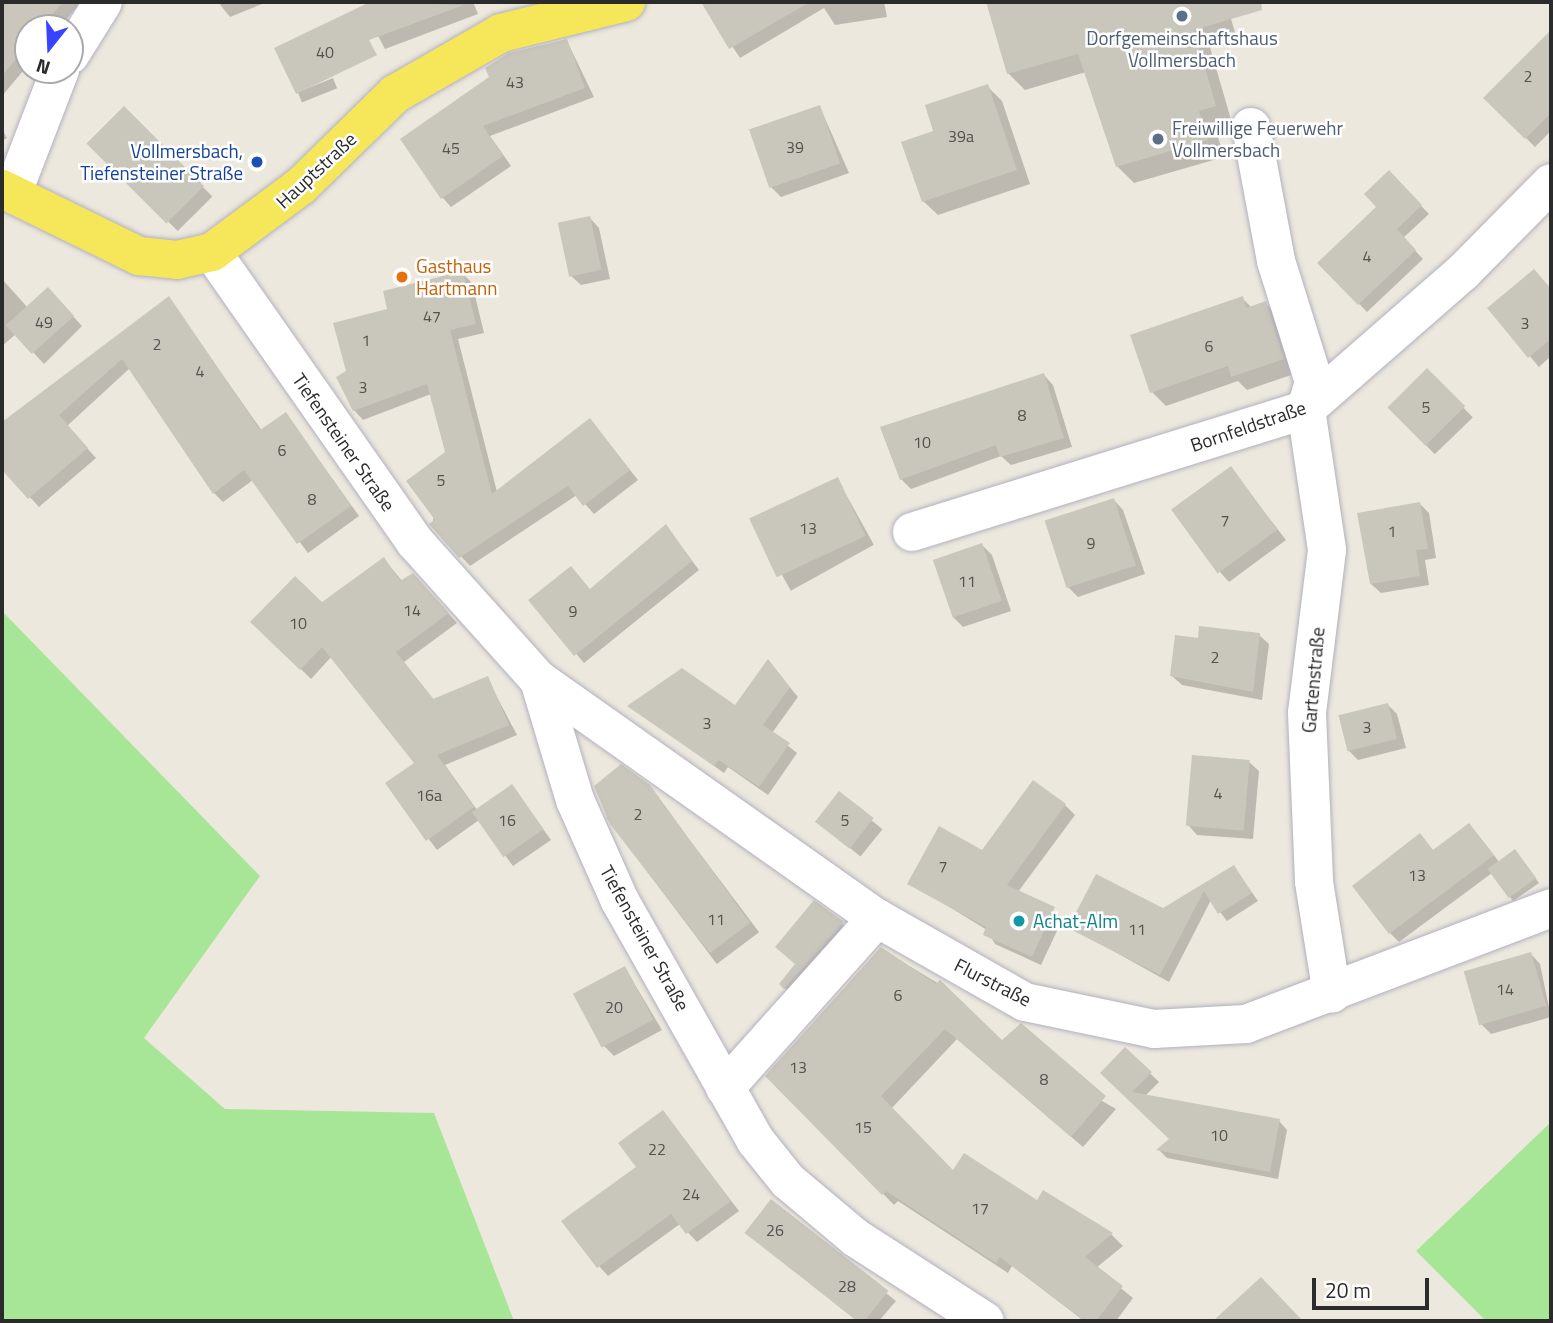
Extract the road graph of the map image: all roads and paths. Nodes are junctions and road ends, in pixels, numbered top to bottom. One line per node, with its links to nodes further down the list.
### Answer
1 (103, 2): 3 (street)
2 (626, 2): 8 (main road, Hauptstraße)
3 (84, 33)
4 (55, 84): 7 (street)
5 (1251, 127): 9 (street, Gartenstraße)
6 (1551, 183): 9 (street, Bornfeldstraße)
7 (7, 191): 8 (main road, Hauptstraße)
8 (212, 252): 11 (street, Tiefensteiner Straße)
9 (1306, 409): 10 (street, Bornfeldstraße); 14 (street, Gartenstraße)
10 (912, 532)
11 (539, 680): 13 (street, Flurstraße); 15 (street, Tiefensteiner Straße)
12 (1551, 908): 14 (street, Flurstraße)
13 (877, 918): 14 (street, Flurstraße); 15 (street)
14 (1332, 994)
15 (725, 1087): 16 (street, Tiefensteiner Straße)
16 (985, 1321)

